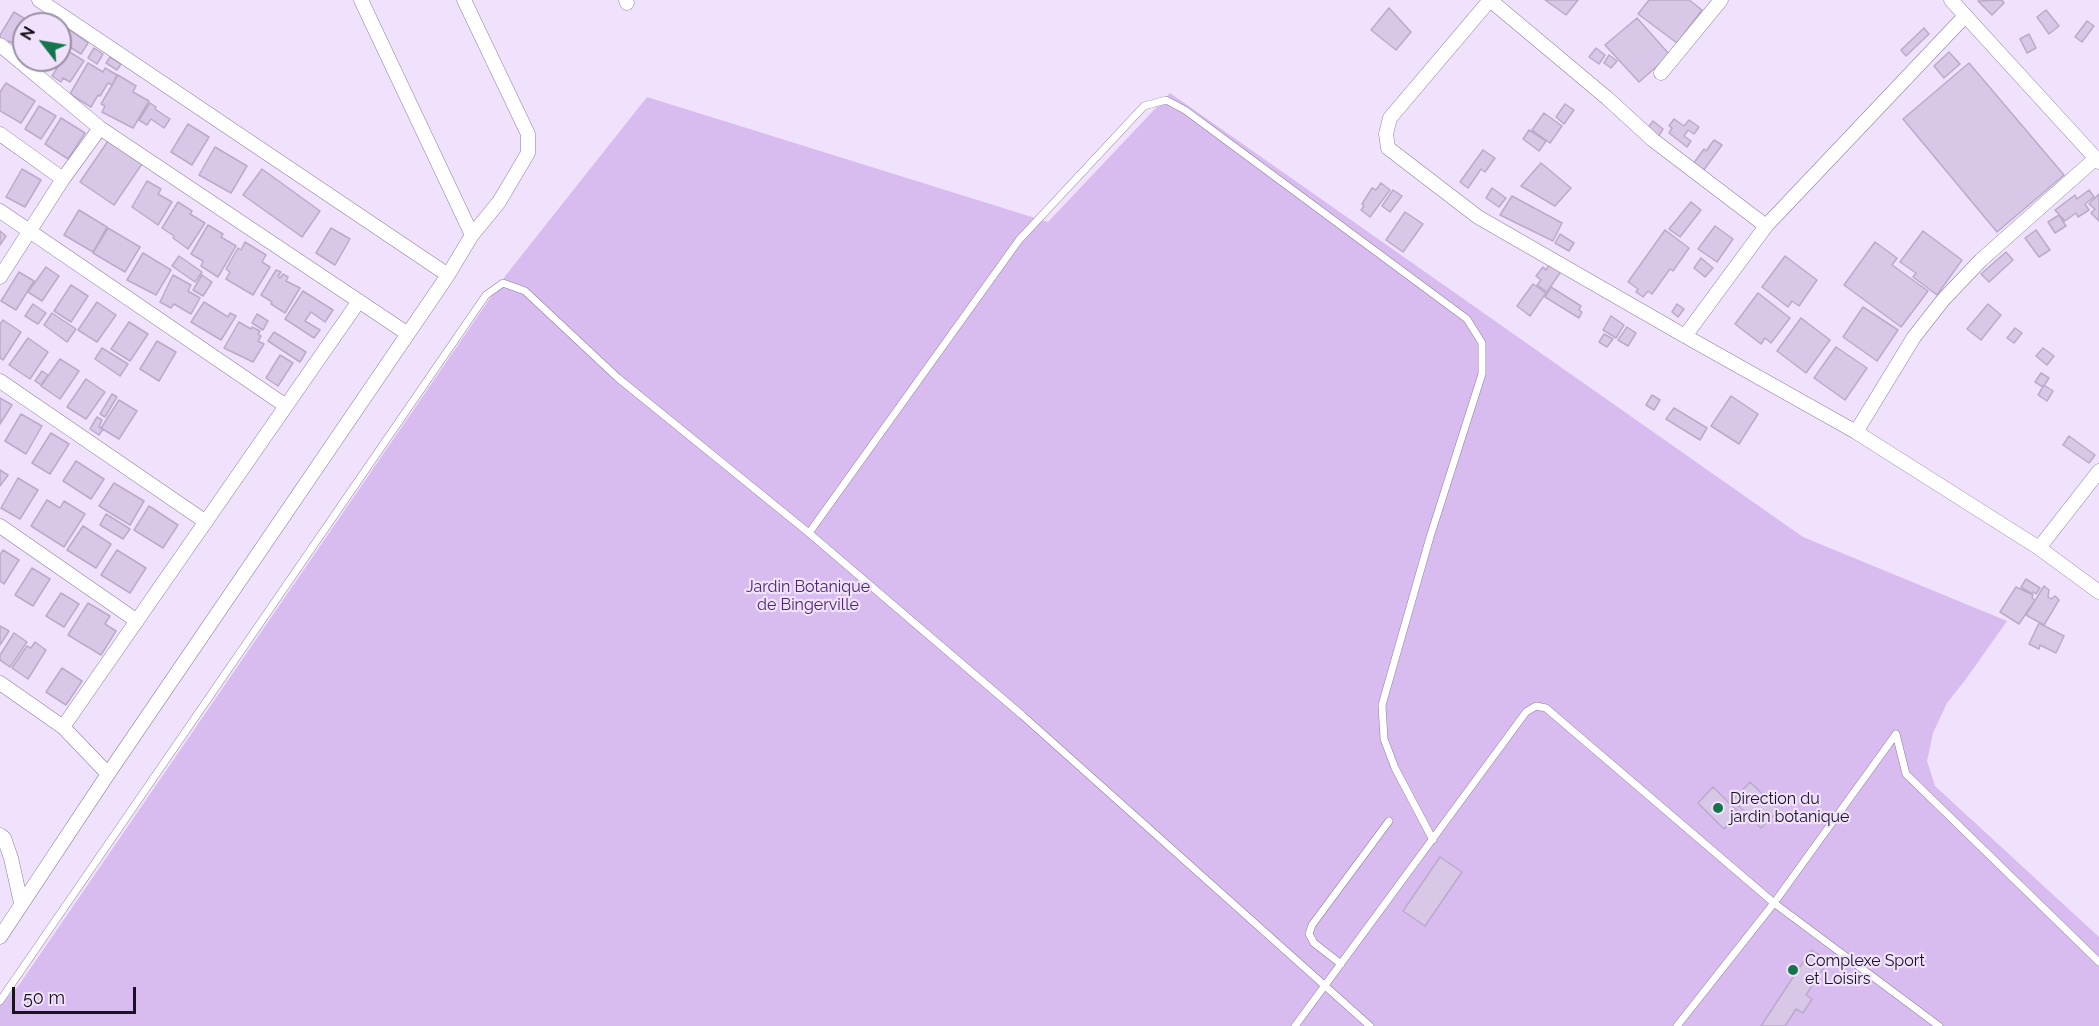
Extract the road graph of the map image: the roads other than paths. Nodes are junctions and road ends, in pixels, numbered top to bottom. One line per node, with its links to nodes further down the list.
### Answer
1 (39, 0): 18 (street)
2 (361, 0): 17 (street)
3 (464, 0): 17 (street)
4 (1490, 0): 15 (street); 22 (street)
5 (1721, 0): 9 (street)
6 (1951, 0): 7 (street)
7 (1965, 16): 12 (street); 15 (street)
8 (0, 45): 10 (street)
9 (1661, 73)
10 (100, 128): 13 (street); 20 (street)
11 (0, 134): 13 (street)
12 (2097, 160): 25 (street)
13 (63, 179): 16 (street)
14 (0, 211): 16 (street)
15 (1766, 226): 22 (street)
16 (31, 232): 19 (street); 24 (street)
17 (472, 236): 18 (street)
18 (448, 275): 21 (street)
19 (0, 277)
20 (359, 301): 21 (street); 24 (street)
21 (408, 334): 35 (street)
22 (1685, 336): 25 (street)
23 (0, 381): 27 (street)
24 (286, 406): 27 (street)
25 (1856, 432): 30 (street)
26 (2099, 471): 30 (street)
27 (206, 522): 32 (street)
28 (0, 526): 32 (street)
29 (809, 533): 38 (lane); 44 (lane); 45 (lane)
30 (2039, 548): 31 (street)
31 (2099, 592)
32 (136, 621): 34 (street)
33 (0, 683): 34 (street)
34 (63, 727): 35 (street)
35 (108, 774): 39 (street)
36 (1389, 821): 43 (lane)
37 (0, 835): 39 (street)
38 (1432, 840): 40 (lane); 43 (lane)
39 (21, 903): 41 (street)
40 (1774, 903): 42 (lane); 48 (lane); 49 (lane)
41 (0, 937)
42 (2099, 962)
43 (1341, 964): 44 (lane)
44 (1325, 985): 46 (lane); 47 (lane)
45 (0, 1001)
46 (1296, 1026)
47 (1370, 1026)
48 (1677, 1026)
49 (1939, 1026)

